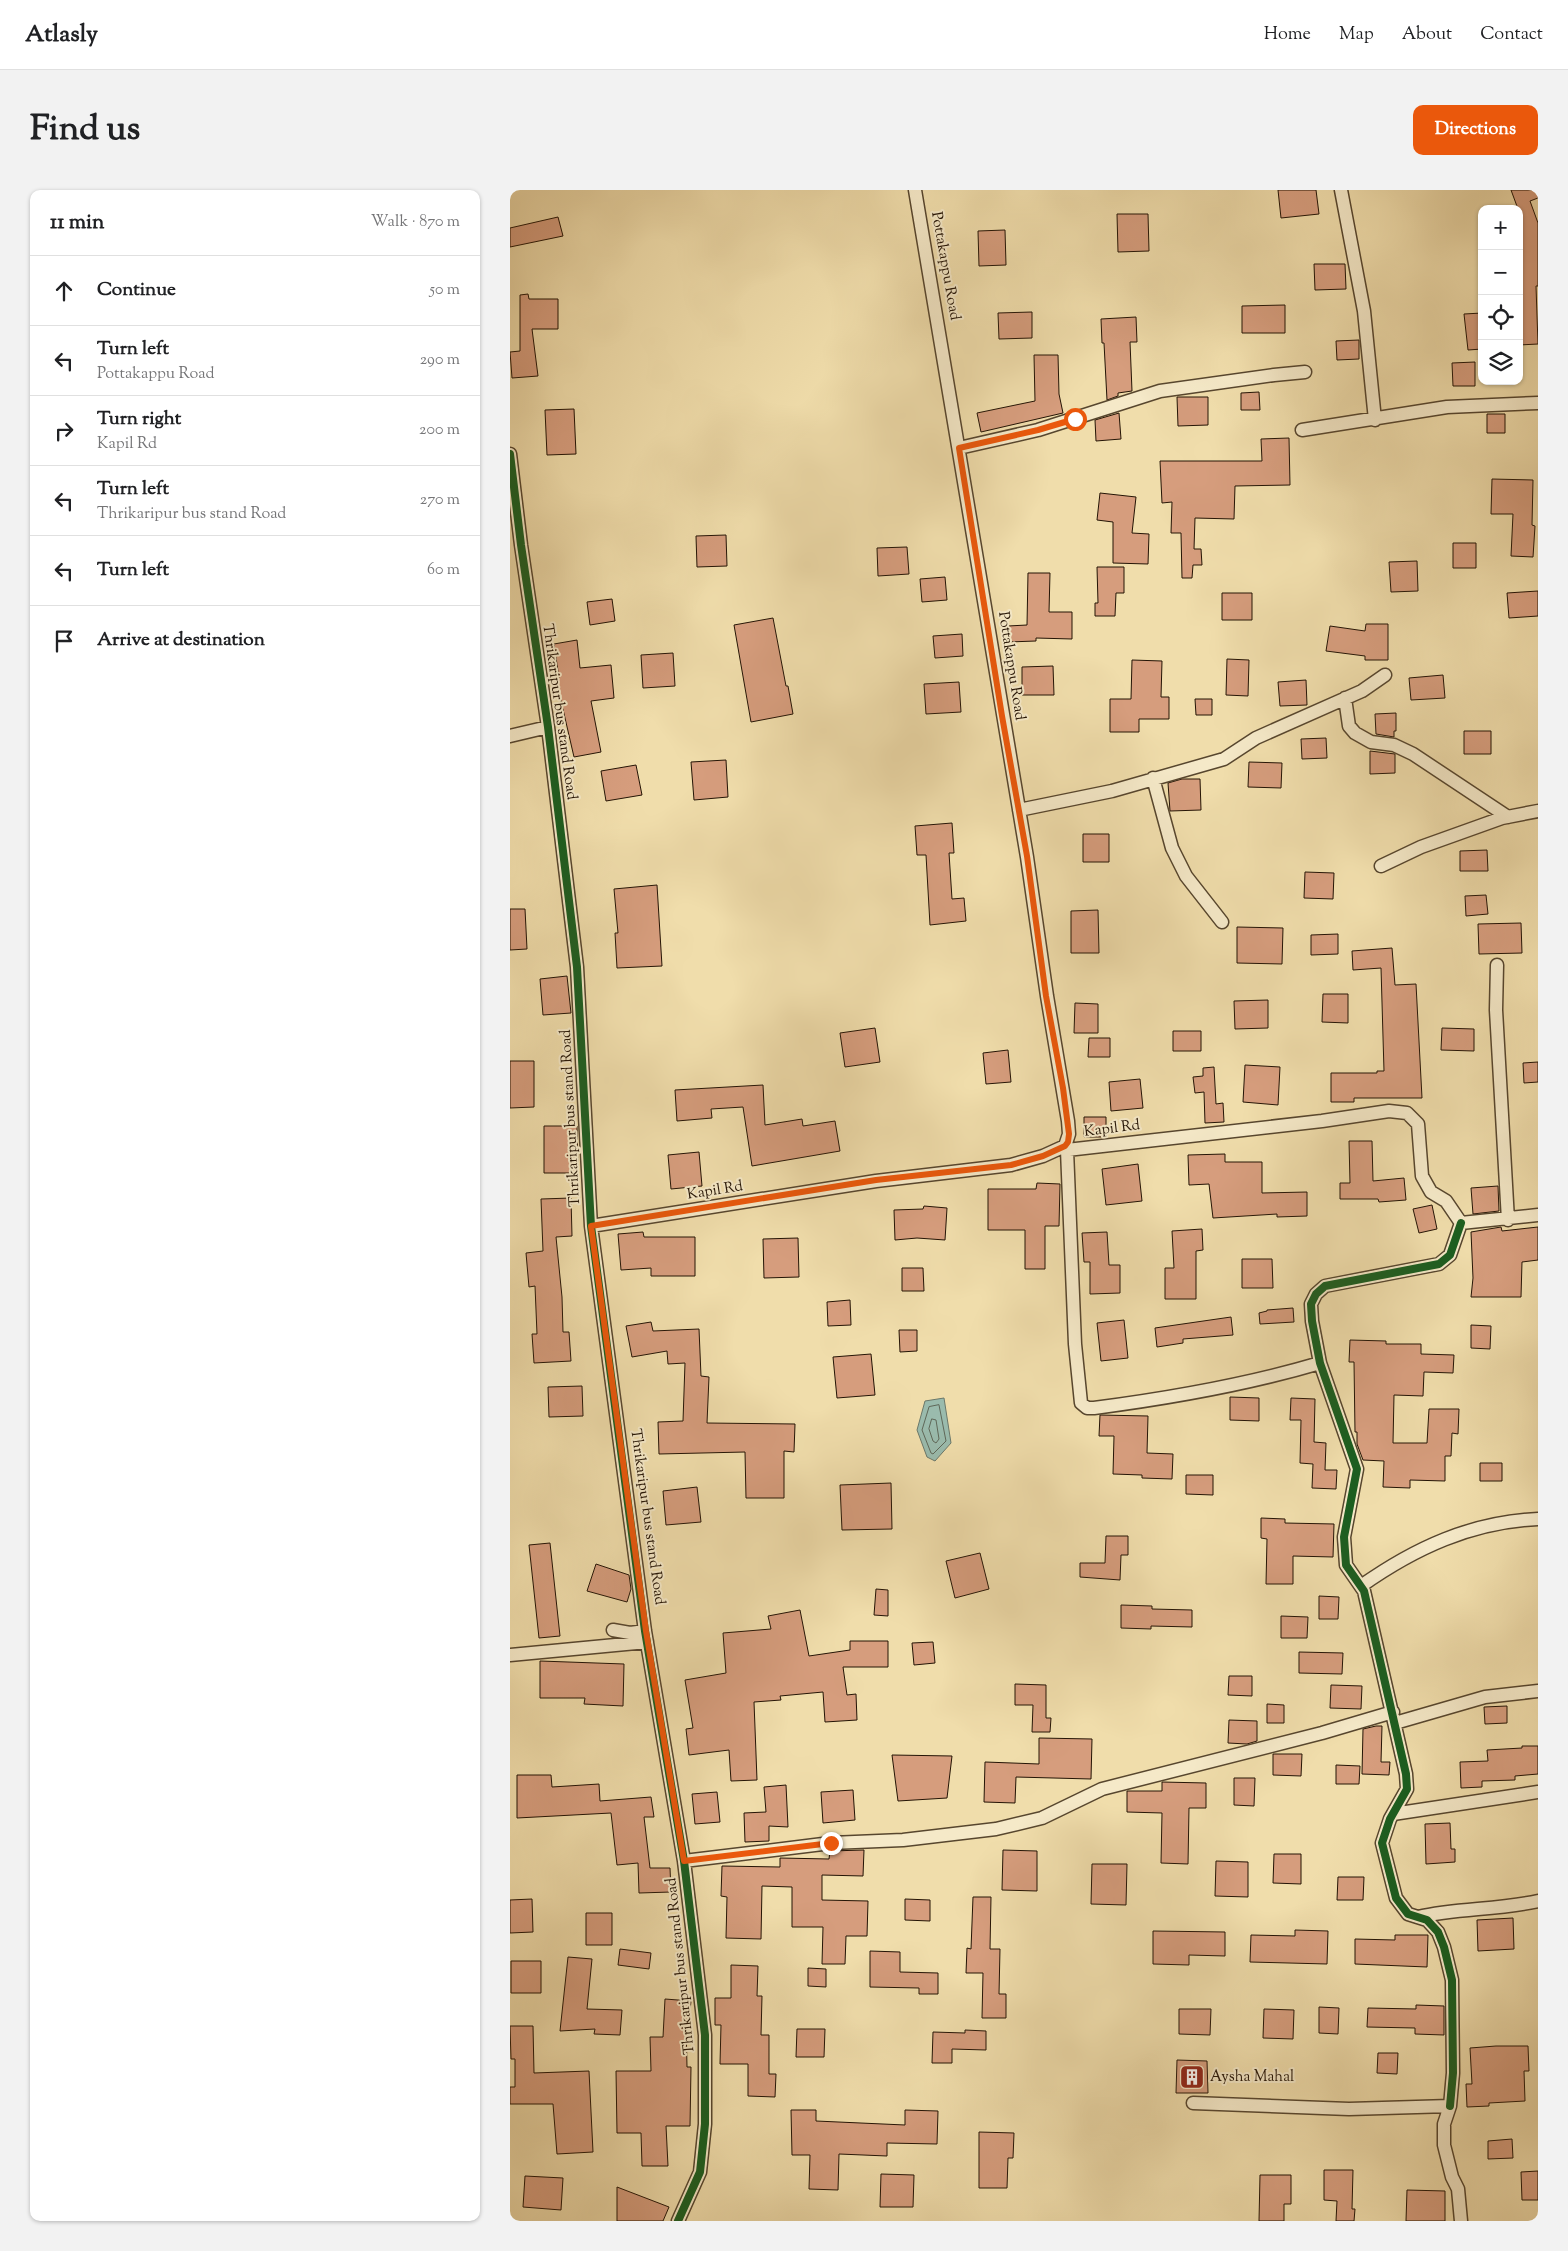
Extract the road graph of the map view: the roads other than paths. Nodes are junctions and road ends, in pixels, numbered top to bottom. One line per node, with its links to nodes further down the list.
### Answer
1 (915, 190): 7 (street, Pottakappu Road)
2 (1341, 190): 5 (street)
3 (1305, 372): 7 (street)
4 (1538, 403): 5 (street)
5 (1375, 420): 6 (street)
6 (1302, 430)
7 (959, 448): 15 (street, Pottakappu Road)
8 (510, 454): 9 (street, Thrikaripur bus stand Road)
9 (515, 545): 12 (street, Thrikaripur bus stand Road)
10 (1385, 675): 11 (street)
11 (1345, 698): 14 (street); 17 (street)
12 (548, 728): 13 (street); 25 (street, Thrikaripur bus stand Road)
13 (510, 736)
14 (1154, 778): 15 (street); 19 (street)
15 (1019, 810): 21 (street, Pottakappu Road)
16 (1538, 811): 17 (street)
17 (1508, 817): 18 (street)
18 (1380, 866)
19 (1222, 922)
20 (1497, 965): 23 (street)
21 (1066, 1148): 24 (street, Kapil Rd); 25 (street, Kapil Rd); 26 (street, Pottakappu Road)
22 (1538, 1215): 23 (street)
23 (1508, 1220): 24 (street)
24 (1461, 1223): 26 (street)
25 (591, 1226): 30 (street, Thrikaripur bus stand Road)
26 (1320, 1363): 28 (street)
27 (1538, 1519): 28 (street)
28 (1361, 1586): 33 (street)
29 (613, 1630): 30 (street)
30 (646, 1637): 31 (street); 36 (street, Thrikaripur bus stand Road)
31 (510, 1655)
32 (1538, 1691): 33 (street)
33 (1394, 1717): 35 (street); 36 (street)
34 (1538, 1792): 35 (street)
35 (1393, 1814): 38 (street)
36 (684, 1861): 41 (street, Thrikaripur bus stand Road)
37 (1538, 1902): 38 (street)
38 (1418, 1917): 40 (street)
39 (1193, 2103): 40 (street)
40 (1450, 2106): 42 (street)
41 (678, 2221)
42 (1461, 2221)

